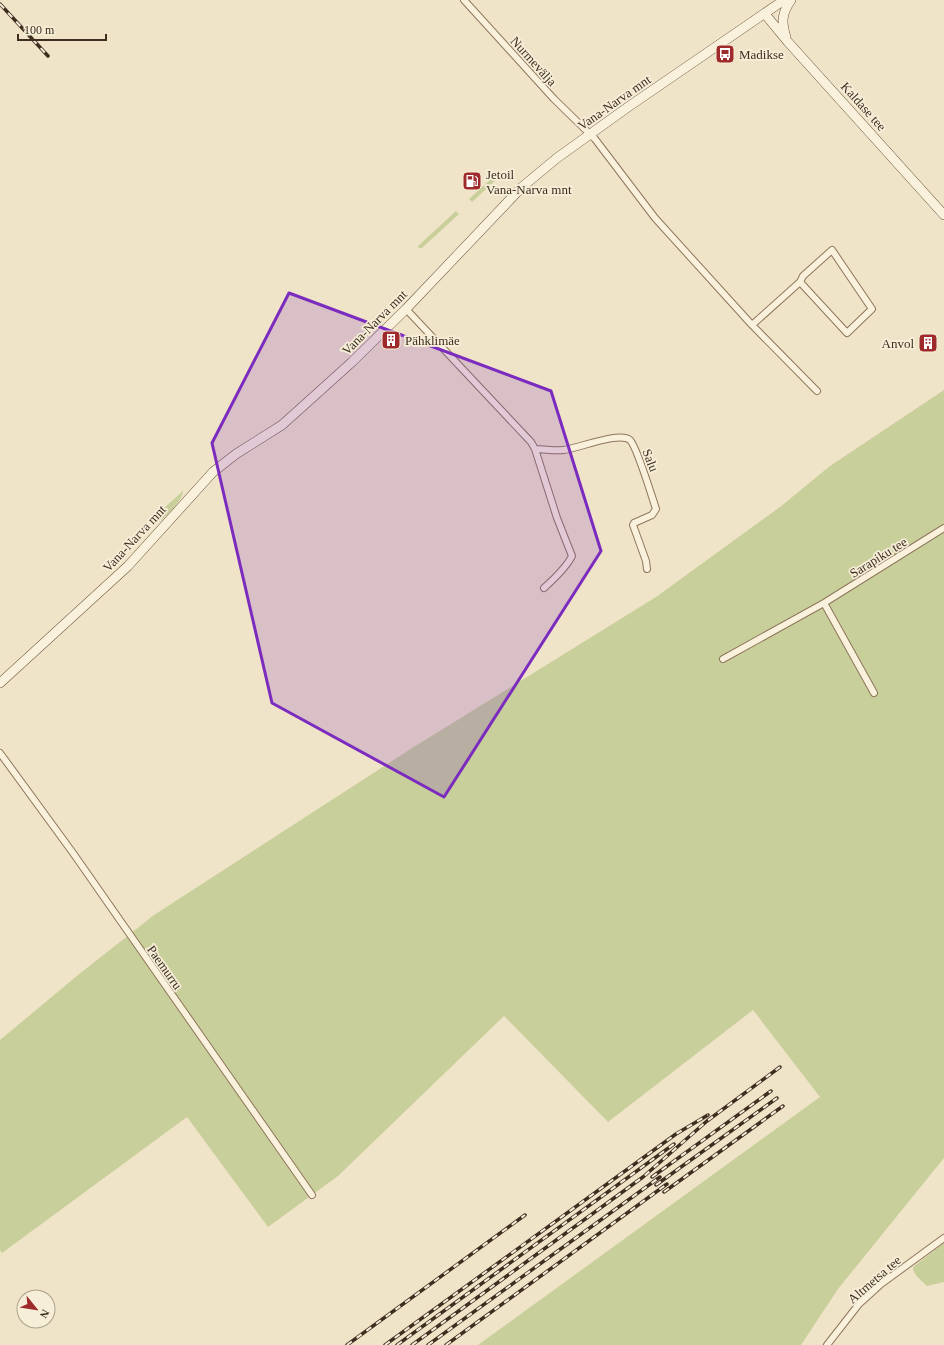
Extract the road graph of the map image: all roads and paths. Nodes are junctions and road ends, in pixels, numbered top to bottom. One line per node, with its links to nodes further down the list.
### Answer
1 (464, 0): 6 (street, Nurmevälja)
2 (784, 0): 4 (main road, Vana-Narva mnt)
3 (791, 0): 5 (main road)
4 (765, 14): 5 (main road, Kaldase tee); 6 (main road, Vana-Narva mnt)
5 (786, 39): 7 (main road, Kaldase tee)
6 (590, 134): 9 (main road, Vana-Narva mnt); 10 (street)
7 (944, 215)
8 (800, 282): 8 (street); 10 (street)
9 (406, 309): 12 (street); 18 (main road, Vana-Narva mnt)
10 (752, 325): 11 (street)
11 (817, 391)
12 (536, 449): 14 (street, Salu); 15 (street)
13 (944, 528): 16 (street, Sarapiku tee)
14 (647, 569)
15 (544, 588)
16 (824, 603): 17 (street, Sarapiku tee); 19 (street)
17 (723, 659)
18 (0, 683)
19 (874, 693)
20 (0, 753): 21 (street, Paemurru)
21 (312, 1195)
22 (944, 1238): 23 (street, Altmetsa tee)
23 (827, 1345)

